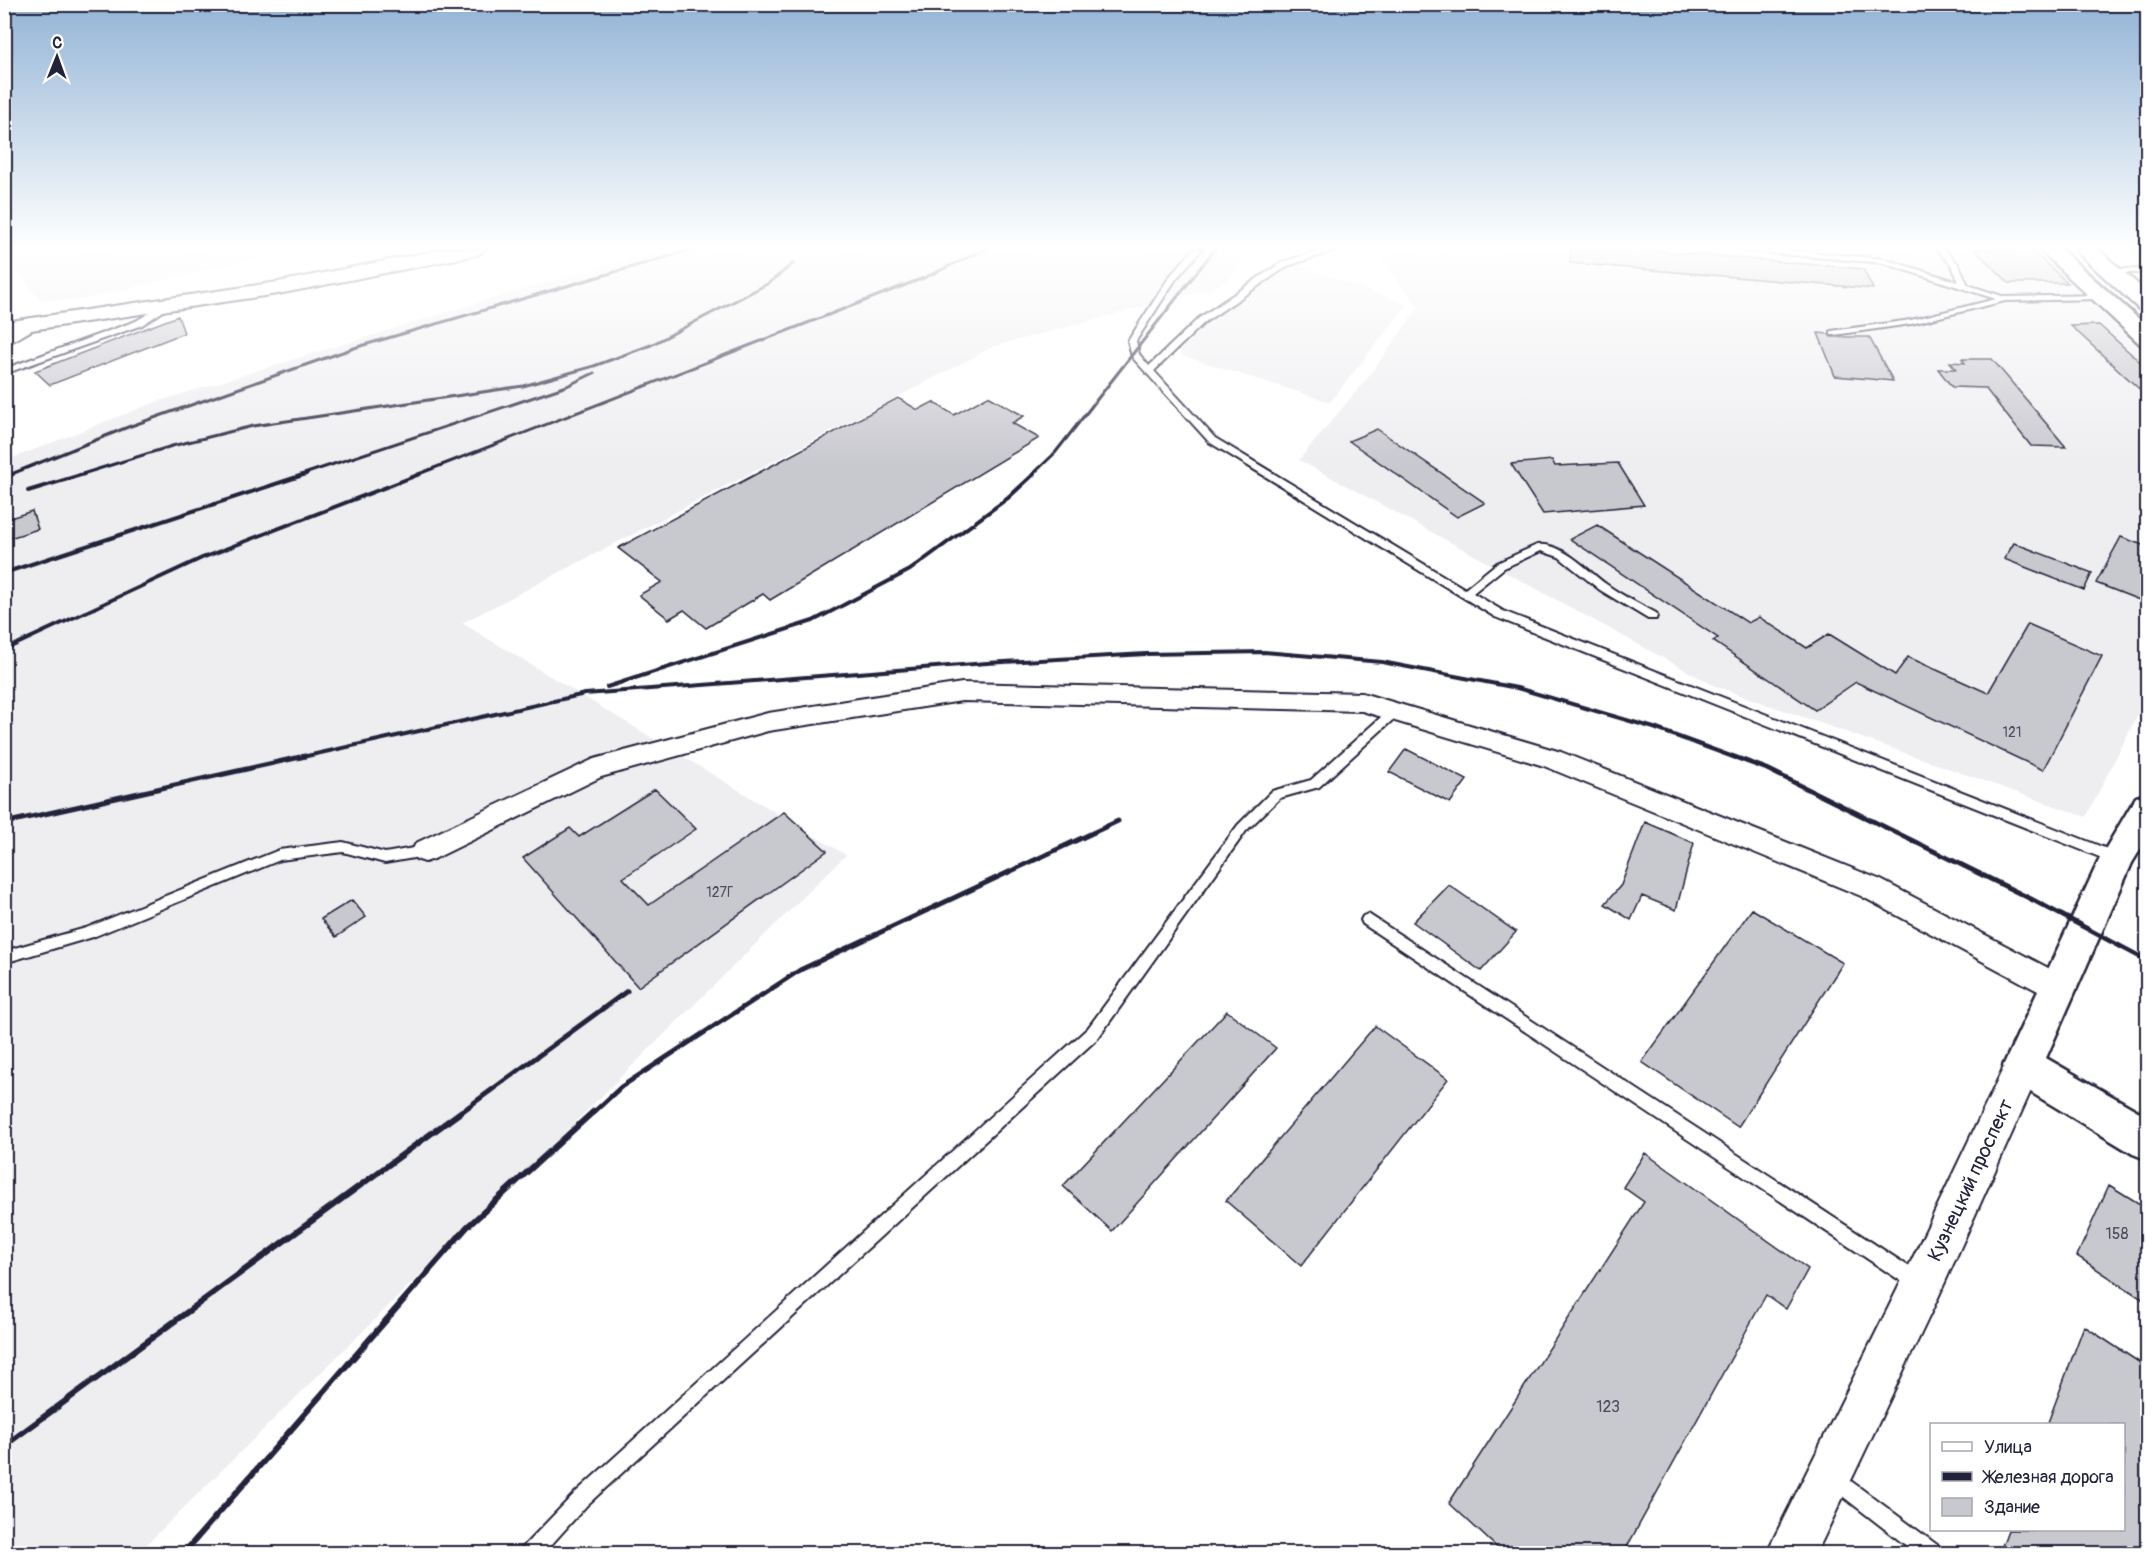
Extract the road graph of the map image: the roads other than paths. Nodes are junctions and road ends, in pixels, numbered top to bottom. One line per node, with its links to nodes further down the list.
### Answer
1 (56, 322): 7 (street)
2 (141, 322): 13 (lane)
3 (1145, 322): 12 (lane)
4 (1200, 322): 12 (lane)
5 (1912, 322): 9 (lane)
6 (2129, 322): 10 (main road)
7 (26, 326): 8 (street); 11 (street)
8 (4, 328)
9 (1834, 333)
10 (2148, 339)
11 (4, 341)
12 (1149, 371): 14 (lane)
13 (4, 372)
14 (1466, 594): 15 (lane); 19 (lane)
15 (1653, 616)
16 (1394, 712): 18 (street); 22 (street); 27 (lane)
17 (2148, 806): 19 (main road, Кузнецкий проспект)
18 (425, 851): 21 (lane)
19 (2117, 858): 22 (main road, Кузнецкий проспект)
20 (1368, 920): 25 (lane)
21 (4, 957)
22 (2059, 988): 23 (main road, Кузнецкий проспект)
23 (2023, 1066): 24 (main road); 25 (street, Кузнецкий проспект)
24 (2148, 1140)
25 (1922, 1285): 26 (street, Кузнецкий проспект)
26 (1829, 1475): 28 (street, Кузнецкий проспект); 29 (lane)
27 (530, 1554)
28 (1790, 1554)
29 (1933, 1554)

